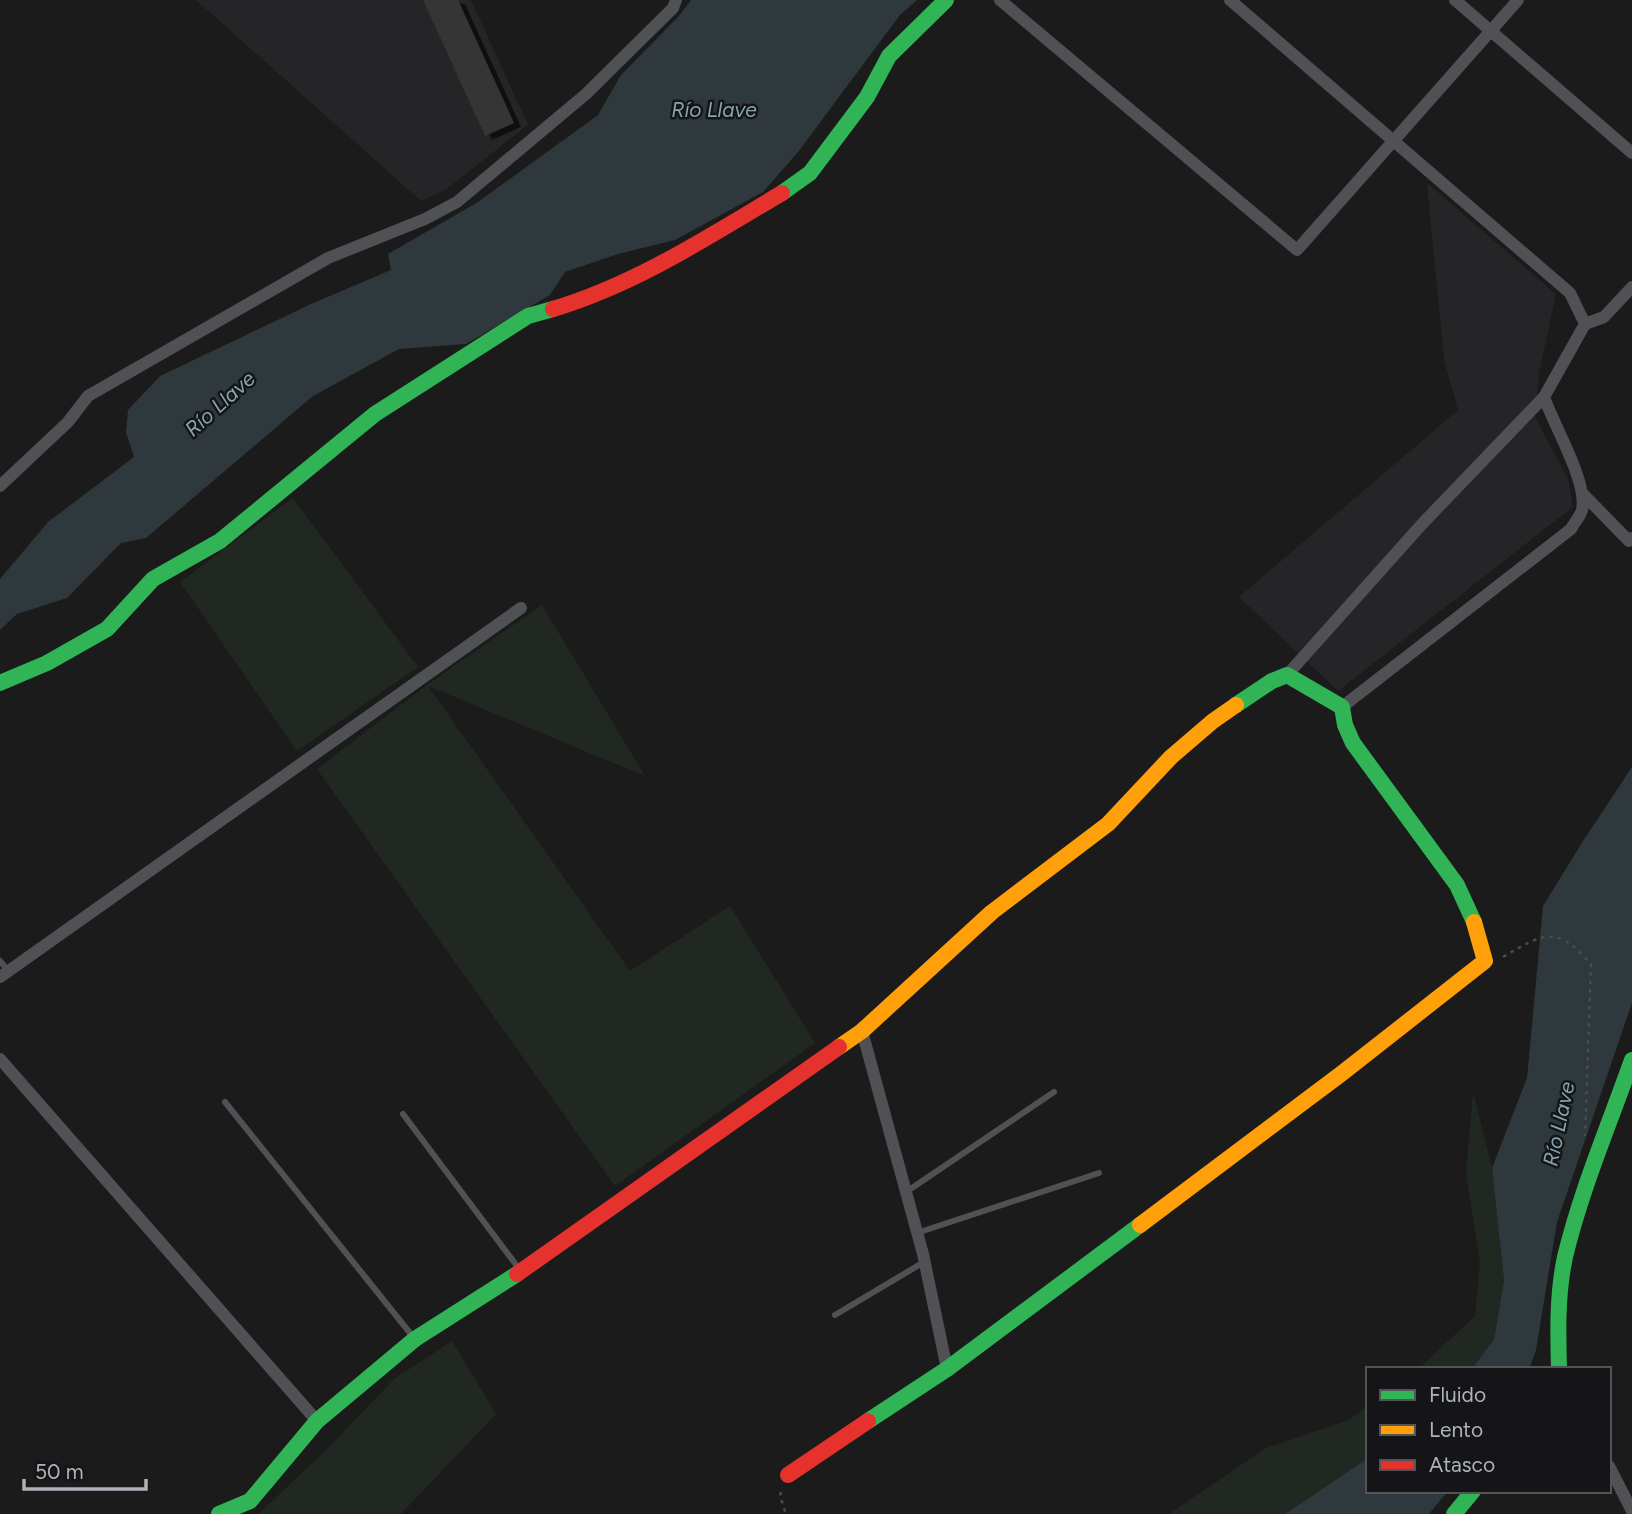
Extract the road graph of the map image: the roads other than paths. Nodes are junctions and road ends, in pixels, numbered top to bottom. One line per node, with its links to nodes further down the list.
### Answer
1 (676, 0): 13 (street)
2 (946, 0): 18 (street)
3 (1000, 0): 8 (street)
4 (1230, 0): 8 (street)
5 (1455, 0): 7 (street)
6 (1518, 0): 7 (street)
7 (1492, 30): 8 (street); 9 (street)
8 (1393, 142): 11 (street)
9 (1632, 153)
10 (1632, 287): 11 (street)
11 (1585, 324): 12 (street)
12 (1544, 397): 14 (street); 17 (street)
13 (0, 486)
14 (1582, 493): 15 (street); 19 (street)
15 (1632, 538)
16 (521, 608): 21 (street)
17 (1287, 675): 19 (street); 22 (street)
18 (0, 683)
19 (1342, 707): 36 (street)
20 (0, 961): 21 (lane)
21 (4, 974)
22 (862, 1031): 29 (street); 32 (street)
23 (0, 1059): 37 (street)
24 (1632, 1060): 35 (street)
25 (1055, 1092): 29 (lane)
26 (225, 1102): 34 (lane)
27 (403, 1114): 32 (lane)
28 (1100, 1173): 30 (lane)
29 (906, 1192): 30 (street)
30 (917, 1233): 31 (street)
31 (925, 1262): 33 (lane); 36 (street)
32 (521, 1272): 34 (street)
33 (835, 1315)
34 (415, 1339): 37 (street)
35 (1560, 1367)
36 (947, 1369): 39 (street)
37 (317, 1421): 42 (street)
38 (1611, 1470): 41 (street)
39 (788, 1475)
40 (1471, 1493): 43 (street)
41 (1630, 1511)
42 (219, 1514)
43 (1454, 1514)

